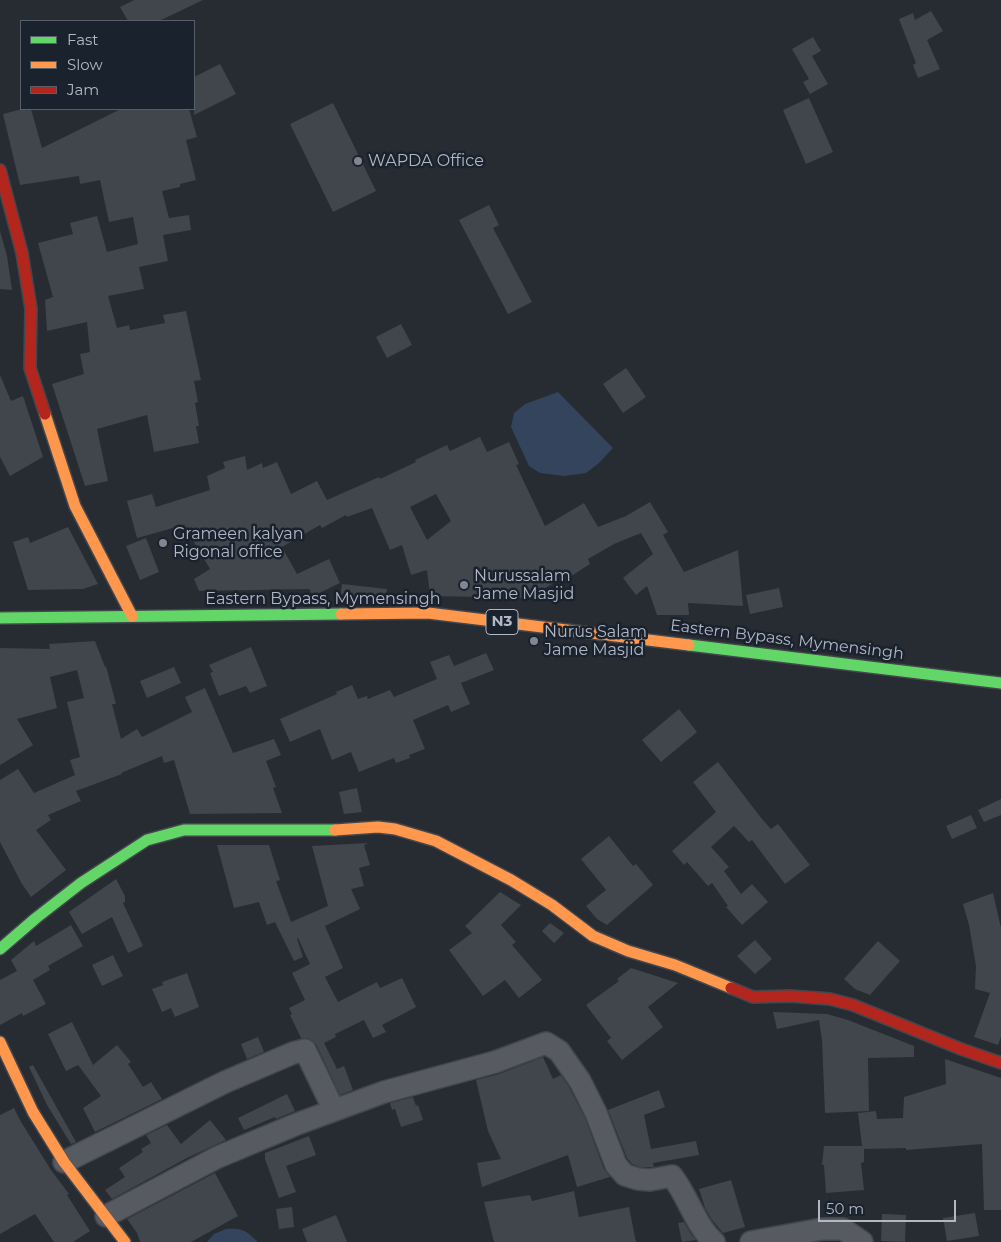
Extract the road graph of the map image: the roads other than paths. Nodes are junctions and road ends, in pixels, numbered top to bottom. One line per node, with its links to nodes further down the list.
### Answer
1 (0, 170): 2 (main road)
2 (132, 616): 3 (main road, Eastern Bypass, Mymensingh / N3); 4 (main road, Eastern Bypass, Mymensingh / N3)
3 (0, 618)
4 (1001, 683)
5 (0, 949): 7 (main road)
6 (0, 1042): 9 (main road)
7 (1001, 1063)
8 (334, 1110): 9 (street); 10 (street); 12 (street)
9 (64, 1162): 10 (main road)
10 (106, 1216): 11 (main road)
11 (125, 1242)
12 (714, 1242)
13 (750, 1242): 14 (street)
14 (862, 1242)

